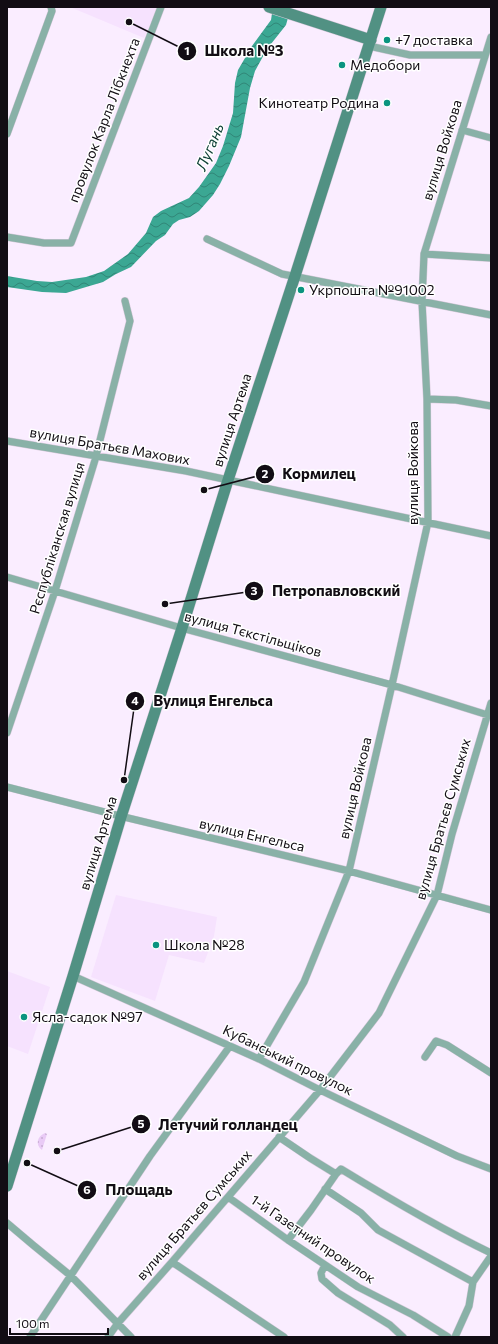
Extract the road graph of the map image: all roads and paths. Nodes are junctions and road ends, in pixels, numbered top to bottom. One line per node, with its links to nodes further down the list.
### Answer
1 (51, 7): 9 (street)
2 (161, 7): 11 (street, провулок Карла Лібкнехта)
3 (269, 7): 6 (street)
4 (381, 7): 6 (street, вулиця Артема)
5 (491, 40): 7 (street, вулиця Войкова)
6 (370, 43): 7 (street); 15 (street, вулиця Артема)
7 (485, 55): 8 (street, вулиця Войкова)
8 (462, 130): 10 (street); 13 (street, вулиця Войкова)
9 (7, 134)
10 (491, 138)
11 (7, 237)
12 (207, 239): 15 (street)
13 (424, 254): 14 (street); 17 (street, вулиця Войкова)
14 (491, 258)
15 (295, 276): 17 (street); 23 (street, вулиця Артема)
16 (125, 301): 22 (street, Рєспубліканская вулиця)
17 (422, 302): 18 (street); 19 (street, вулиця Войкова)
18 (491, 315)
19 (426, 399): 20 (street); 24 (street, вулиця Войкова)
20 (491, 406)
21 (7, 442): 22 (street, вулиця Братьєв Махових)
22 (96, 456): 23 (street, вулиця Братьєв Махових); 27 (street, Рєспубліканская вулиця)
23 (228, 480): 24 (street, вулиця Братьєв Махових); 28 (street, вулиця Артема)
24 (428, 522): 25 (street, вулиця Братьєв Махових); 29 (street, вулиця Войкова)
25 (491, 536)
26 (7, 577): 27 (street, вулиця Тєкстільщіков)
27 (55, 591): 28 (street, вулиця Тєкстільщіков); 32 (street, Рєспубліканская вулиця)
28 (182, 628): 29 (street, вулиця Тєкстільщіков); 34 (street, вулиця Артема)
29 (392, 685): 31 (street, вулиця Тєкстільщіков); 35 (street, вулиця Войкова)
30 (491, 703): 31 (street, вулиця Братьєв Сумських)
31 (489, 716): 36 (street, вулиця Братьєв Сумських)
32 (7, 733)
33 (7, 787): 34 (street, вулиця Енгельса)
34 (121, 817): 35 (street, вулиця Енгельса); 38 (street, вулиця Артема)
35 (349, 871): 36 (street, вулиця Енгельса); 41 (street, вулиця Войкова)
36 (437, 895): 37 (street, вулиця Енгельса); 43 (street, вулиця Братьєв Сумських)
37 (491, 910)
38 (73, 976): 39 (street, Кубанський провулок); 47 (street, вулиця Артема)
39 (230, 1046): 41 (street, Кубанський провулок); 55 (street)
40 (425, 1057): 42 (street)
41 (259, 1058): 43 (street, Кубанський провулок)
42 (491, 1073)
43 (320, 1090): 44 (street, вулиця Братьєв Сумських); 45 (street, Кубанський провулок)
44 (279, 1137): 46 (street); 49 (street, вулиця Братьєв Сумських)
45 (491, 1169)
46 (336, 1174): 48 (street); 52 (street)
47 (7, 1186)
48 (325, 1189): 51 (street); 56 (street)
49 (228, 1197): 51 (street, 1-й Газетний провулок); 53 (street, вулиця Братьєв Сумських)
50 (7, 1223): 55 (street)
51 (288, 1240): 54 (street, 1-й Газетний провулок)
52 (491, 1254): 56 (street)
53 (172, 1262): 57 (street, вулиця Братьєв Сумських); 62 (street)
54 (324, 1265): 63 (street); 64 (street, 1-й Газетний провулок)
55 (71, 1276): 57 (street); 59 (street)
56 (473, 1282): 58 (street)
57 (118, 1323): 60 (street, вулиця Братьєв Сумських); 61 (street)
58 (458, 1336)
59 (30, 1337)
60 (108, 1337)
61 (131, 1337)
62 (284, 1337)
63 (403, 1337)
64 (448, 1337)

